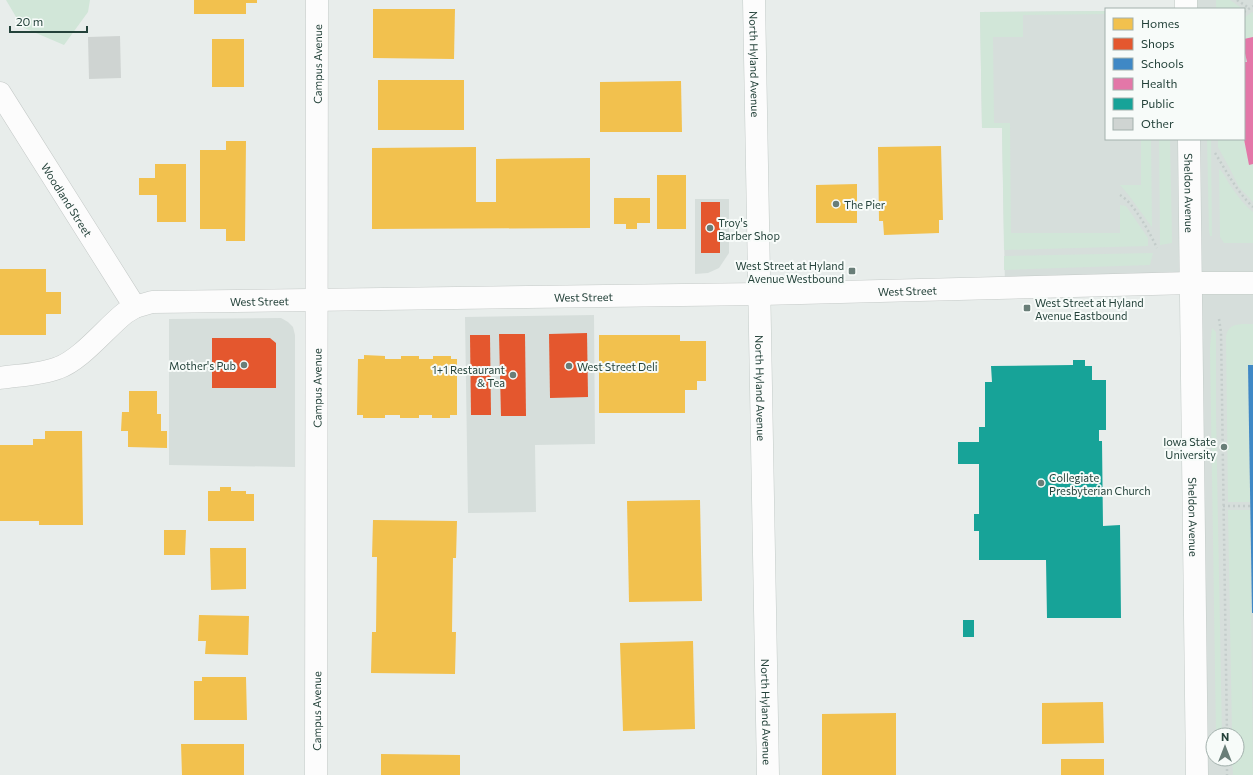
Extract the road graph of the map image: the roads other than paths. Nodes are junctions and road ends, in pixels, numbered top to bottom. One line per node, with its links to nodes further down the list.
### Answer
1 (317, 0): 8 (street, Campus Avenue)
2 (754, 0): 7 (street, North Hyland Avenue)
3 (0, 93): 9 (street, Woodland Street)
4 (1189, 140): 5 (street, Sheldon Avenue)
5 (1191, 283): 6 (street, West Street); 7 (street, West Street); 13 (street, Sheldon Avenue)
6 (1253, 283)
7 (760, 294): 8 (street, West Street); 12 (street, North Hyland Avenue)
8 (317, 300): 9 (street, West Street); 11 (street, Campus Avenue)
9 (135, 307): 10 (street, West Street)
10 (0, 378)
11 (316, 775)
12 (768, 775)
13 (1197, 775)

